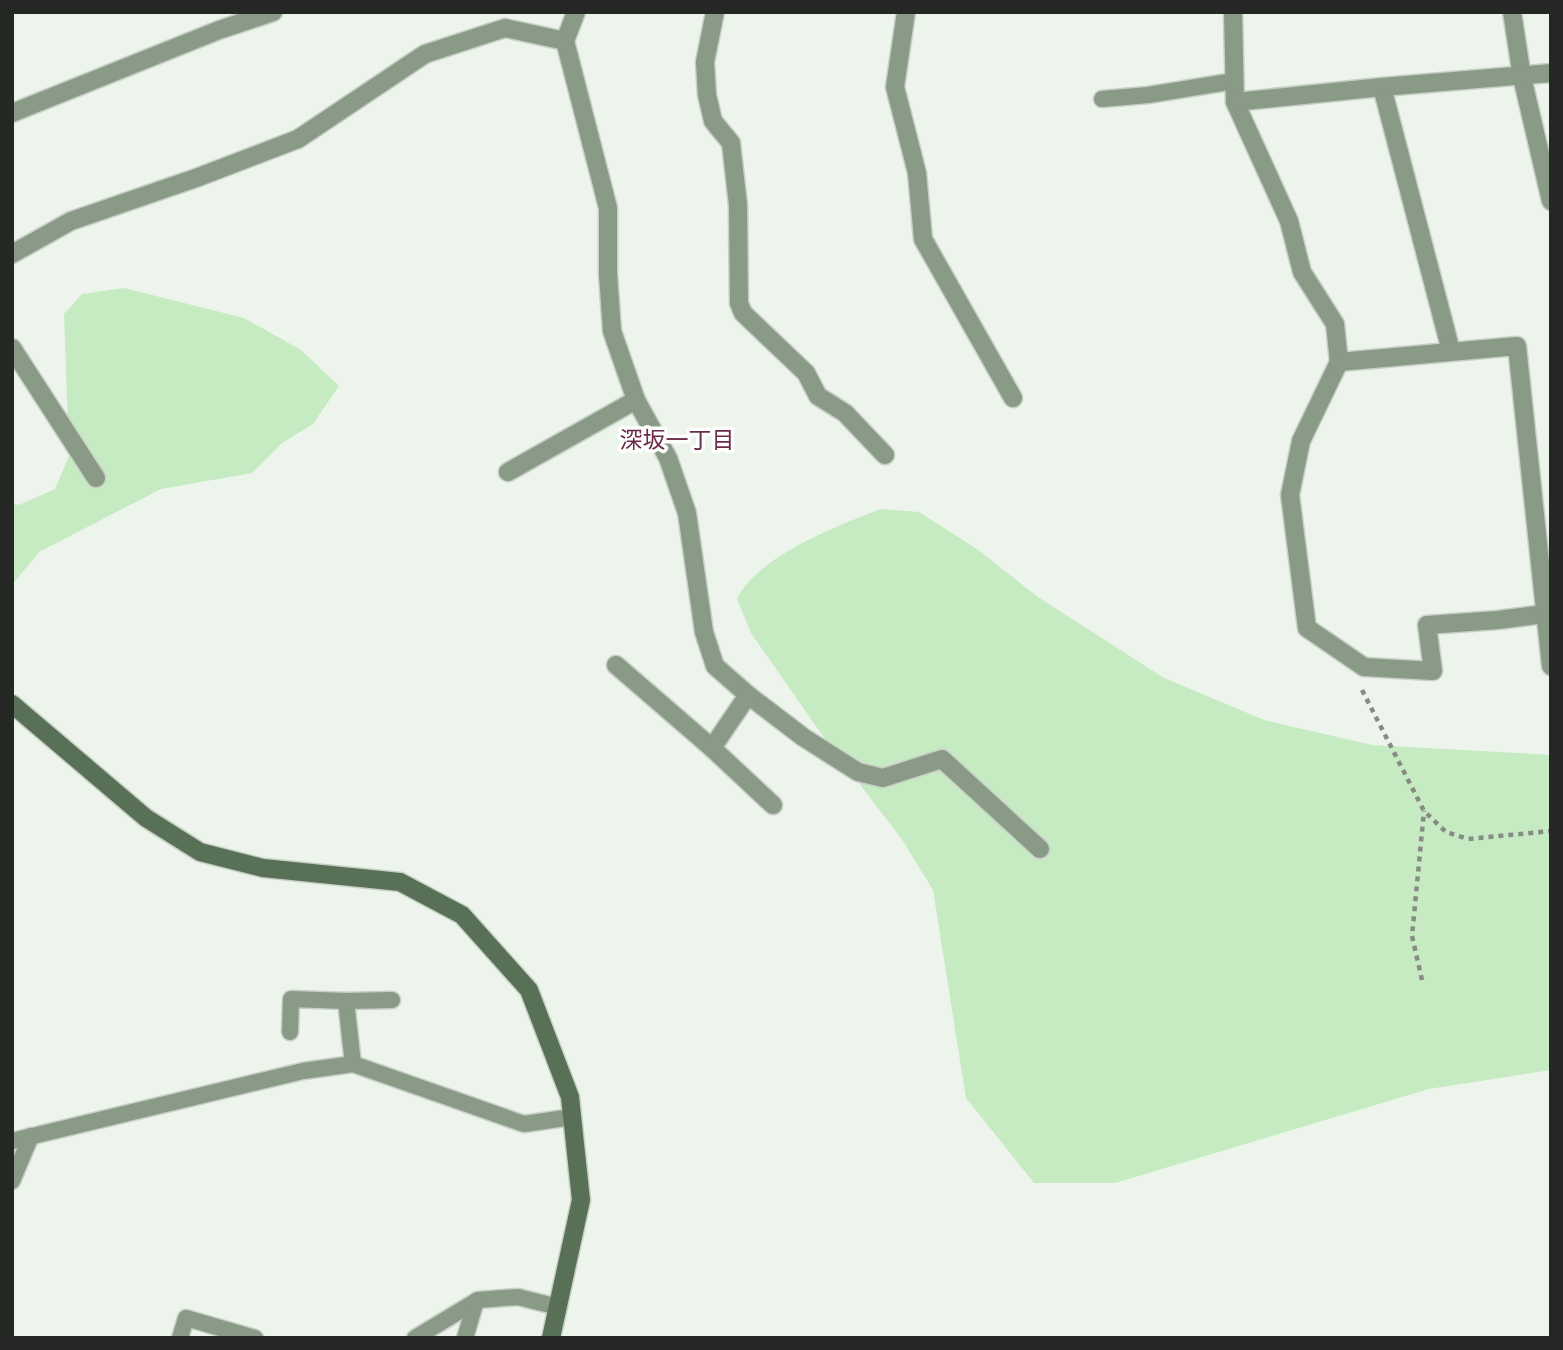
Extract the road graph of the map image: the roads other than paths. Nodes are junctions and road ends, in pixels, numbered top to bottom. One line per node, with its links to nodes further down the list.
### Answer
1 (273, 12): 14 (street)
2 (576, 12): 7 (street)
3 (715, 12): 22 (street)
4 (906, 12): 20 (street)
5 (1233, 12): 10 (street)
6 (1512, 12): 9 (street)
7 (565, 41): 16 (street); 21 (street)
8 (1551, 73): 9 (street)
9 (1522, 77): 11 (street); 15 (street)
10 (1234, 81): 12 (lane); 13 (street)
11 (1382, 87): 13 (street); 18 (street)
12 (1102, 99)
13 (1235, 102): 19 (street)
14 (12, 113)
15 (1551, 201)
16 (12, 254)
17 (12, 348): 24 (street)
18 (1451, 351): 19 (street); 25 (street)
19 (1339, 362): 25 (street)
20 (1013, 398)
21 (636, 400): 23 (street); 28 (street)
22 (885, 455)
23 (508, 472)
24 (96, 478)
25 (1544, 614): 27 (street)
26 (617, 665): 30 (street)
27 (1551, 666)
28 (748, 695): 30 (street); 32 (street)
29 (12, 704): 37 (street)
30 (712, 748): 31 (street)
31 (773, 805)
32 (1040, 849)
33 (392, 1000): 34 (lane)
34 (346, 1001): 35 (lane); 36 (lane)
35 (290, 1032)
36 (353, 1064): 37 (lane); 38 (lane)
37 (572, 1117): 42 (street)
38 (31, 1136): 39 (lane); 40 (lane)
39 (12, 1141)
40 (12, 1181)
41 (476, 1301): 42 (lane); 45 (lane); 46 (lane)
42 (558, 1307): 47 (street)
43 (180, 1338): 44 (lane)
44 (255, 1338)
45 (415, 1338)
46 (465, 1338)
47 (551, 1338)

